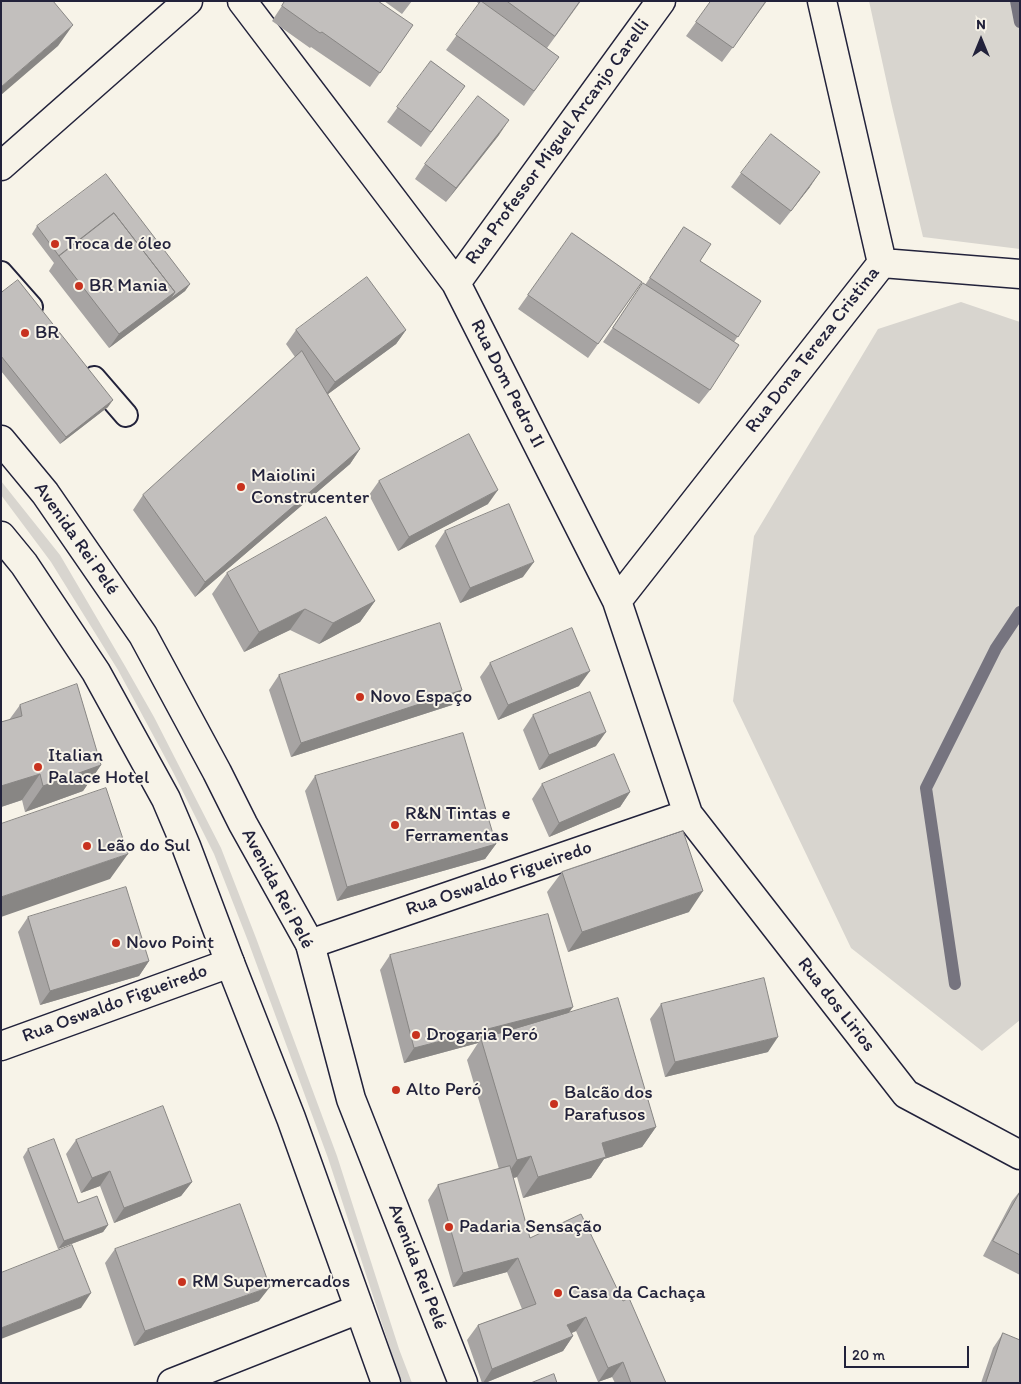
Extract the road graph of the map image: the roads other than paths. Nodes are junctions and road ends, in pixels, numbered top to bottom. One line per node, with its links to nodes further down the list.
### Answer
1 (188, 1): 5 (street)
2 (242, 1): 9 (street, Rua Dom Pedro II)
3 (660, 1): 9 (street, Rua Professor Miguel Arcanjo Carelli)
4 (822, 1): 6 (street, Rua Dona Tereza Cristina)
5 (1, 166)
6 (882, 263): 8 (street); 15 (street, Rua Dona Tereza Cristina)
7 (1, 273): 10 (lane)
8 (1020, 274)
9 (456, 283): 15 (street, Rua Dom Pedro II)
10 (47, 325)
11 (80, 362): 12 (lane)
12 (126, 415)
13 (1, 440): 17 (street, Avenida Rei Pelé)
14 (1, 536): 18 (street)
15 (617, 601): 16 (street, Rua Dom Pedro II)
16 (688, 814): 17 (street, Rua Oswaldo Figueiredo); 20 (street, Rua dos Lirios)
17 (310, 944): 24 (street, Avenida Rei Pelé)
18 (230, 963): 19 (street, Rua Oswaldo Figueiredo); 21 (street)
19 (1, 1046)
20 (1020, 1155)
21 (359, 1309): 22 (street); 23 (street)
22 (172, 1383)
23 (386, 1383)
24 (463, 1383)

